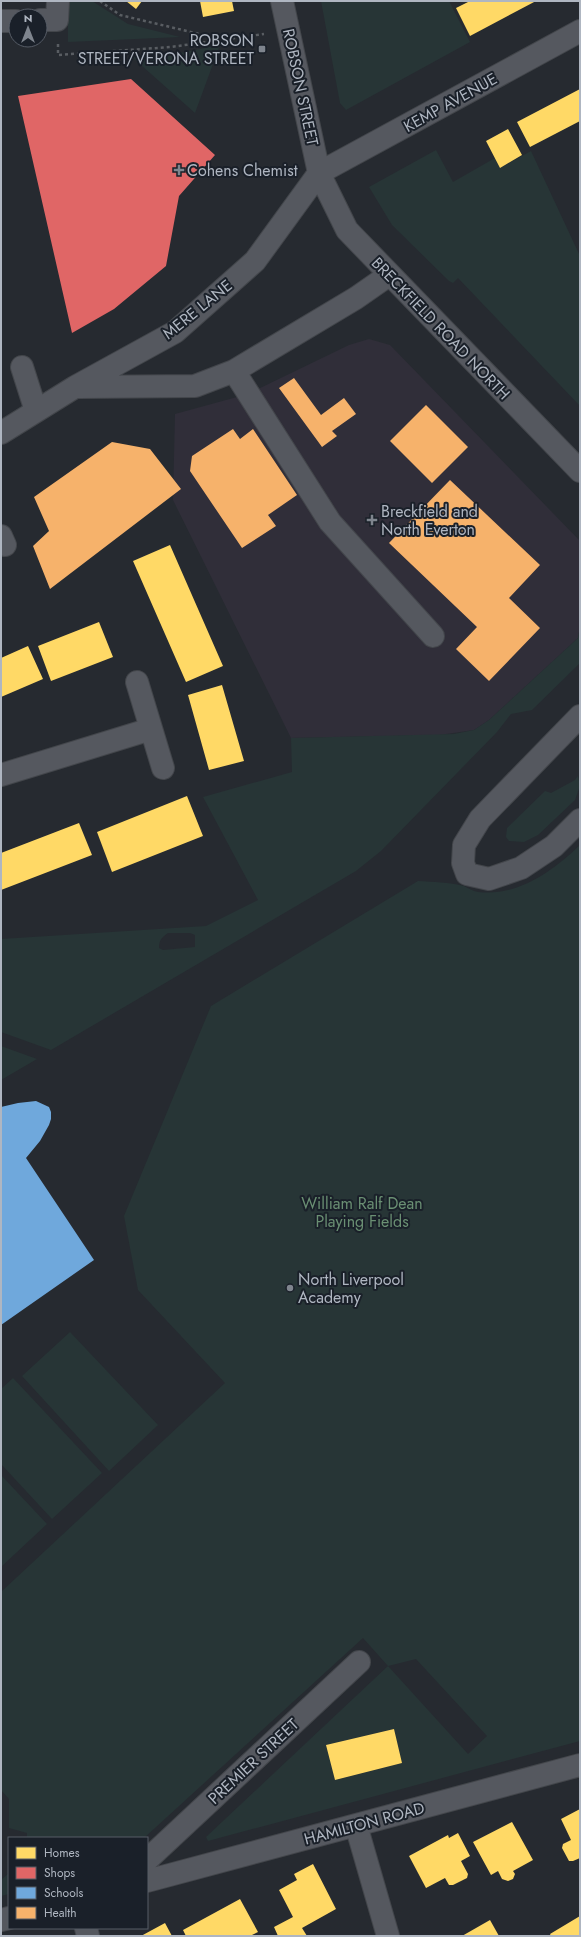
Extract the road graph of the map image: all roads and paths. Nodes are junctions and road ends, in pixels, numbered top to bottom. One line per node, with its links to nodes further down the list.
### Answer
1 (100, 1): 6 (path)
2 (282, 1): 4 (street, ROBSON STREET)
3 (52, 14): 6 (path)
4 (288, 31): 6 (path); 7 (street, ROBSON STREET)
5 (580, 31): 7 (street, KEMP AVENUE)
6 (219, 39)
7 (319, 173): 8 (street, BRECKFIELD ROAD NORTH); 11 (street, MERE LANE)
8 (389, 275): 10 (street); 14 (street, BRECKFIELD ROAD NORTH)
9 (22, 367): 12 (street)
10 (234, 371): 11 (street); 16 (street)
11 (75, 387): 12 (street, MERE LANE)
12 (36, 411): 13 (street, MERE LANE)
13 (1, 433)
14 (571, 450): 15 (street, BRECKFIELD ROAD NORTH)
15 (580, 471)
16 (433, 636)
17 (137, 682): 19 (street)
18 (580, 716): 22 (street)
19 (151, 729): 20 (street); 21 (street)
20 (163, 768)
21 (1, 775)
22 (580, 820)
23 (358, 1662): 26 (street, PREMIER STREET)
24 (580, 1765): 25 (street, HAMILTON ROAD)
25 (356, 1825): 27 (street, HAMILTON ROAD); 28 (street)
26 (148, 1859)
27 (148, 1881)
28 (388, 1936)

